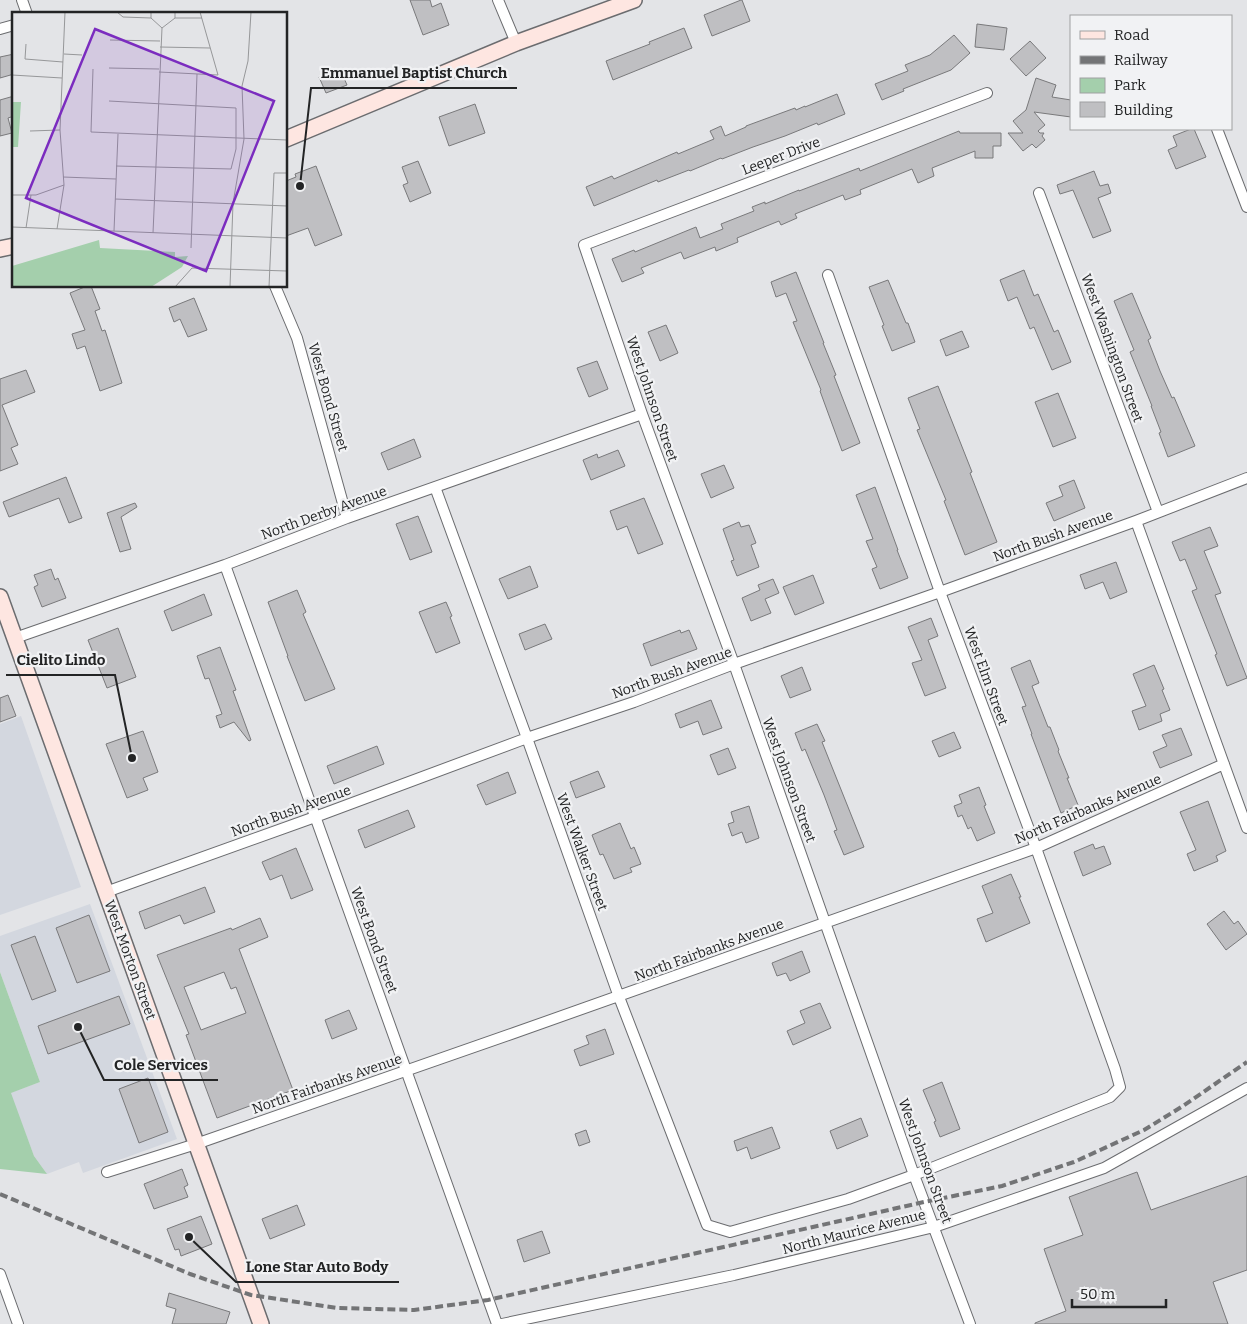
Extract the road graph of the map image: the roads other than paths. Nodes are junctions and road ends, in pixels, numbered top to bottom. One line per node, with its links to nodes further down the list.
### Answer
1 (22, 0): 4 (street)
2 (498, 0): 5 (street)
3 (634, 0): 5 (main road)
4 (26, 12)
5 (516, 43): 8 (main road)
6 (987, 93): 11 (street, Leeper Drive)
7 (1217, 130): 10 (street)
8 (288, 138)
9 (1039, 193): 17 (street, West Washington Street)
10 (1247, 207)
11 (584, 245): 14 (street, West Johnson Street)
12 (828, 275): 21 (street, West Elm Street)
13 (276, 288): 18 (street, West Bond Street)
14 (642, 414): 16 (street, North Derby Avenue); 24 (street, West Johnson Street)
15 (1247, 478): 17 (street, North Bush Avenue)
16 (435, 487): 18 (street, North Derby Avenue); 25 (street, West Walker Street)
17 (1158, 512): 19 (street, North Bush Avenue)
18 (347, 518): 20 (street, North Derby Avenue)
19 (1136, 520): 21 (street, North Bush Avenue); 26 (street)
20 (225, 565): 23 (street, North Derby Avenue); 27 (street, West Bond Street)
21 (940, 592): 24 (street, North Bush Avenue); 29 (street, West Elm Street)
22 (0, 597): 23 (main road, West Morton Street)
23 (15, 638): 30 (main road, West Morton Street)
24 (734, 664): 25 (street, North Bush Avenue); 31 (street, West Johnson Street)
25 (527, 738): 27 (street, North Bush Avenue); 32 (street, West Walker Street)
26 (1224, 764): 28 (street); 29 (street, North Fairbanks Avenue)
27 (316, 817): 30 (street, North Bush Avenue); 33 (street, West Bond Street)
28 (1247, 828)
29 (1036, 848): 31 (street, North Fairbanks Avenue); 37 (street, West Elm Street)
30 (106, 892): 35 (main road, West Morton Street)
31 (826, 923): 32 (street, North Fairbanks Avenue); 37 (street, West Johnson Street)
32 (619, 997): 33 (street, North Fairbanks Avenue); 37 (street, West Walker Street)
33 (406, 1071): 35 (street, North Fairbanks Avenue); 42 (street, West Bond Street)
34 (1247, 1088): 38 (street, North Maurice Avenue)
35 (196, 1144): 36 (street, North Fairbanks Avenue); 41 (main road, West Morton Street)
36 (108, 1172)
37 (914, 1175): 38 (street, West Johnson Street)
38 (934, 1227): 43 (street, North Maurice Avenue); 44 (street, West Johnson Street)
39 (0, 1274): 40 (street)
40 (18, 1324)
41 (261, 1324)
42 (497, 1324)
43 (502, 1324)
44 (970, 1324)

